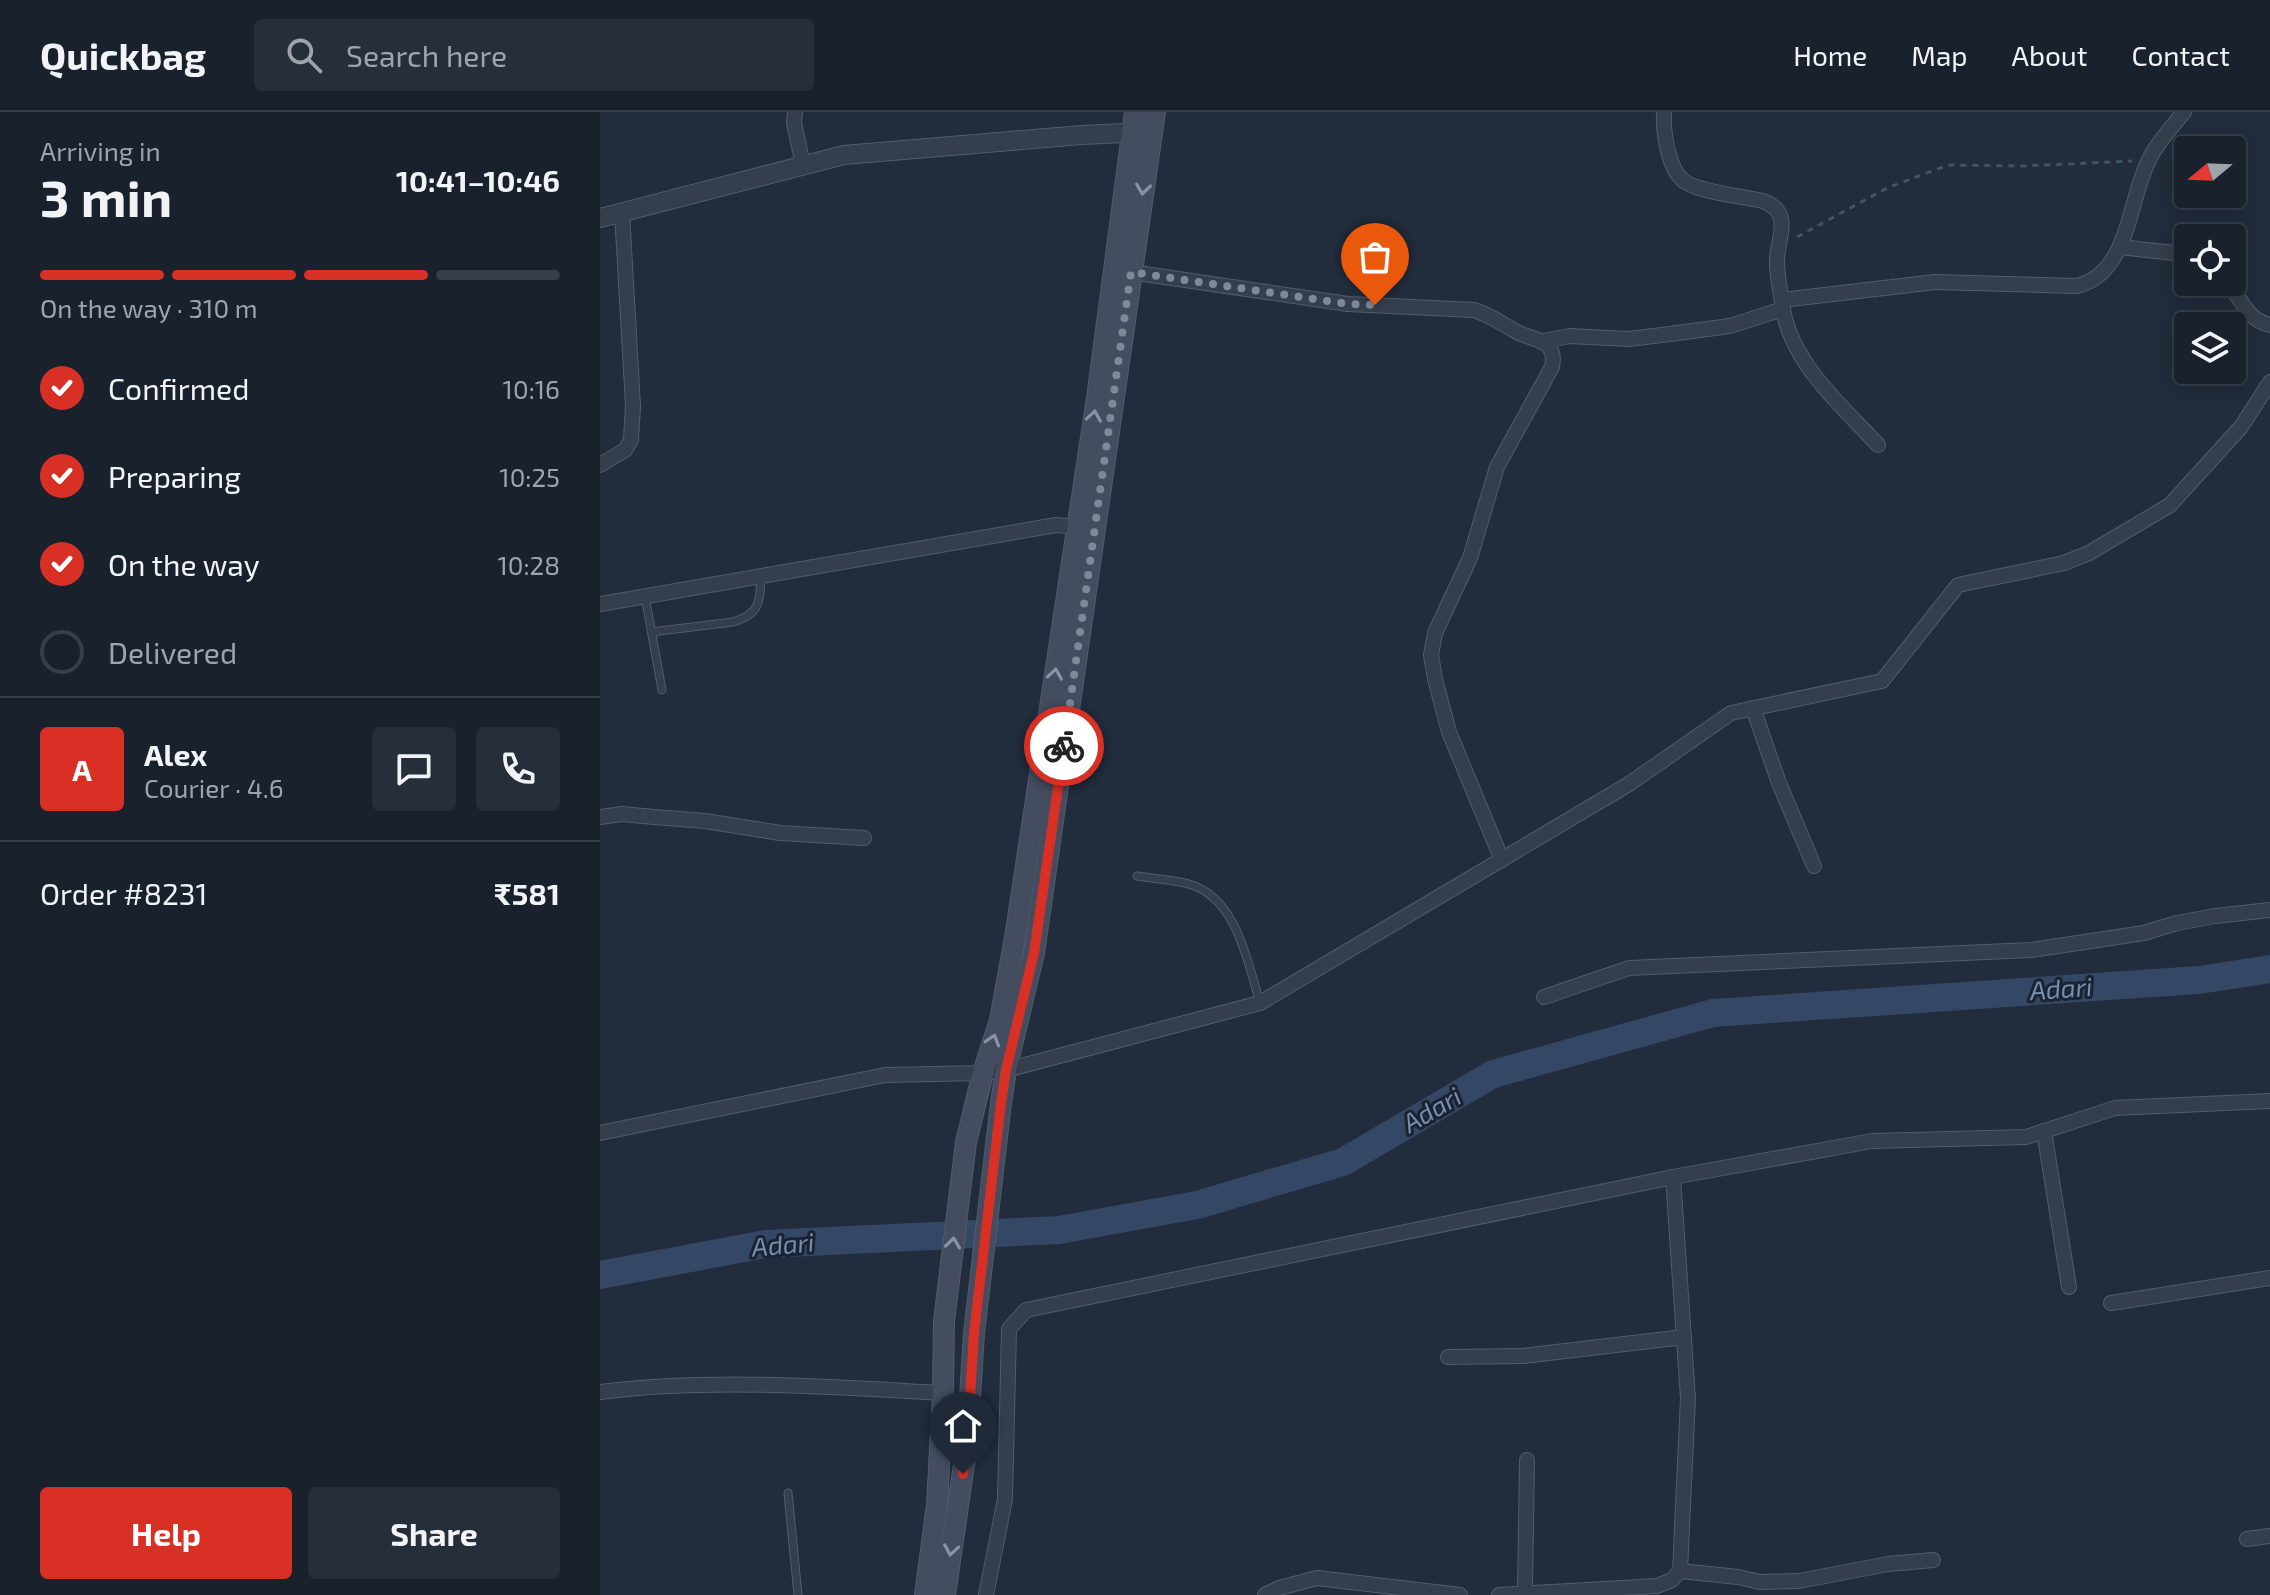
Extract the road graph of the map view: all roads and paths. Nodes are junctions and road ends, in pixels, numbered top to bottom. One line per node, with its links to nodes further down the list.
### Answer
1 (795, 112): 7 (street)
2 (1135, 112): 5 (main road)
3 (1664, 112): 10 (street)
4 (2184, 112): 6 (street)
5 (1146, 126): 7 (street); 13 (main road, one-way to 13); 21 (main road, one-way to 5)
6 (2148, 161): 10 (path); 11 (street)
7 (803, 165): 8 (street)
8 (622, 212): 9 (street); 20 (street)
9 (600, 218)
10 (1779, 246): 15 (street)
11 (2120, 247): 12 (street); 15 (street)
12 (2174, 253)
13 (1131, 272): 17 (street); 36 (main road)
14 (2238, 296): 16 (street)
15 (1783, 304): 17 (street); 19 (street)
16 (2270, 325)
17 (1543, 341): 30 (street)
18 (2270, 382): 27 (street)
19 (1878, 445)
20 (600, 465)
21 (1077, 527): 22 (street); 37 (main road, one-way to 21)
22 (761, 576): 23 (street); 25 (lane)
23 (645, 596): 24 (street); 25 (lane)
24 (600, 604)
25 (651, 632): 26 (lane)
26 (662, 690)
27 (1753, 708): 30 (street); 31 (street)
28 (600, 817): 29 (street)
29 (864, 838)
30 (1502, 860): 35 (street)
31 (1814, 866)
32 (1137, 876): 35 (lane)
33 (2270, 910): 34 (street)
34 (1544, 997)
35 (1260, 1003): 36 (street)
36 (1006, 1070): 37 (street); 59 (main road, one-way to 59)
37 (983, 1073): 40 (street); 48 (main road, one-way to 37)
38 (2270, 1101): 39 (street)
39 (2044, 1131): 41 (street); 43 (street)
40 (600, 1133)
41 (1673, 1177): 45 (street); 60 (street)
42 (2270, 1278): 44 (street)
43 (2069, 1287)
44 (2111, 1303)
45 (1684, 1337): 46 (street); 54 (street)
46 (1448, 1357)
47 (600, 1392): 48 (street)
48 (943, 1393): 58 (main road)
49 (1527, 1460): 56 (street)
50 (788, 1493): 57 (lane)
51 (2270, 1536): 52 (street)
52 (2247, 1539)
53 (1933, 1560): 54 (street)
54 (1680, 1571): 55 (street)
55 (1661, 1590): 56 (street)
56 (1525, 1592): 63 (street)
57 (798, 1595)
58 (925, 1595)
59 (945, 1595)
60 (986, 1595)
61 (1265, 1595): 62 (street)
62 (1460, 1595)
63 (1499, 1595)

